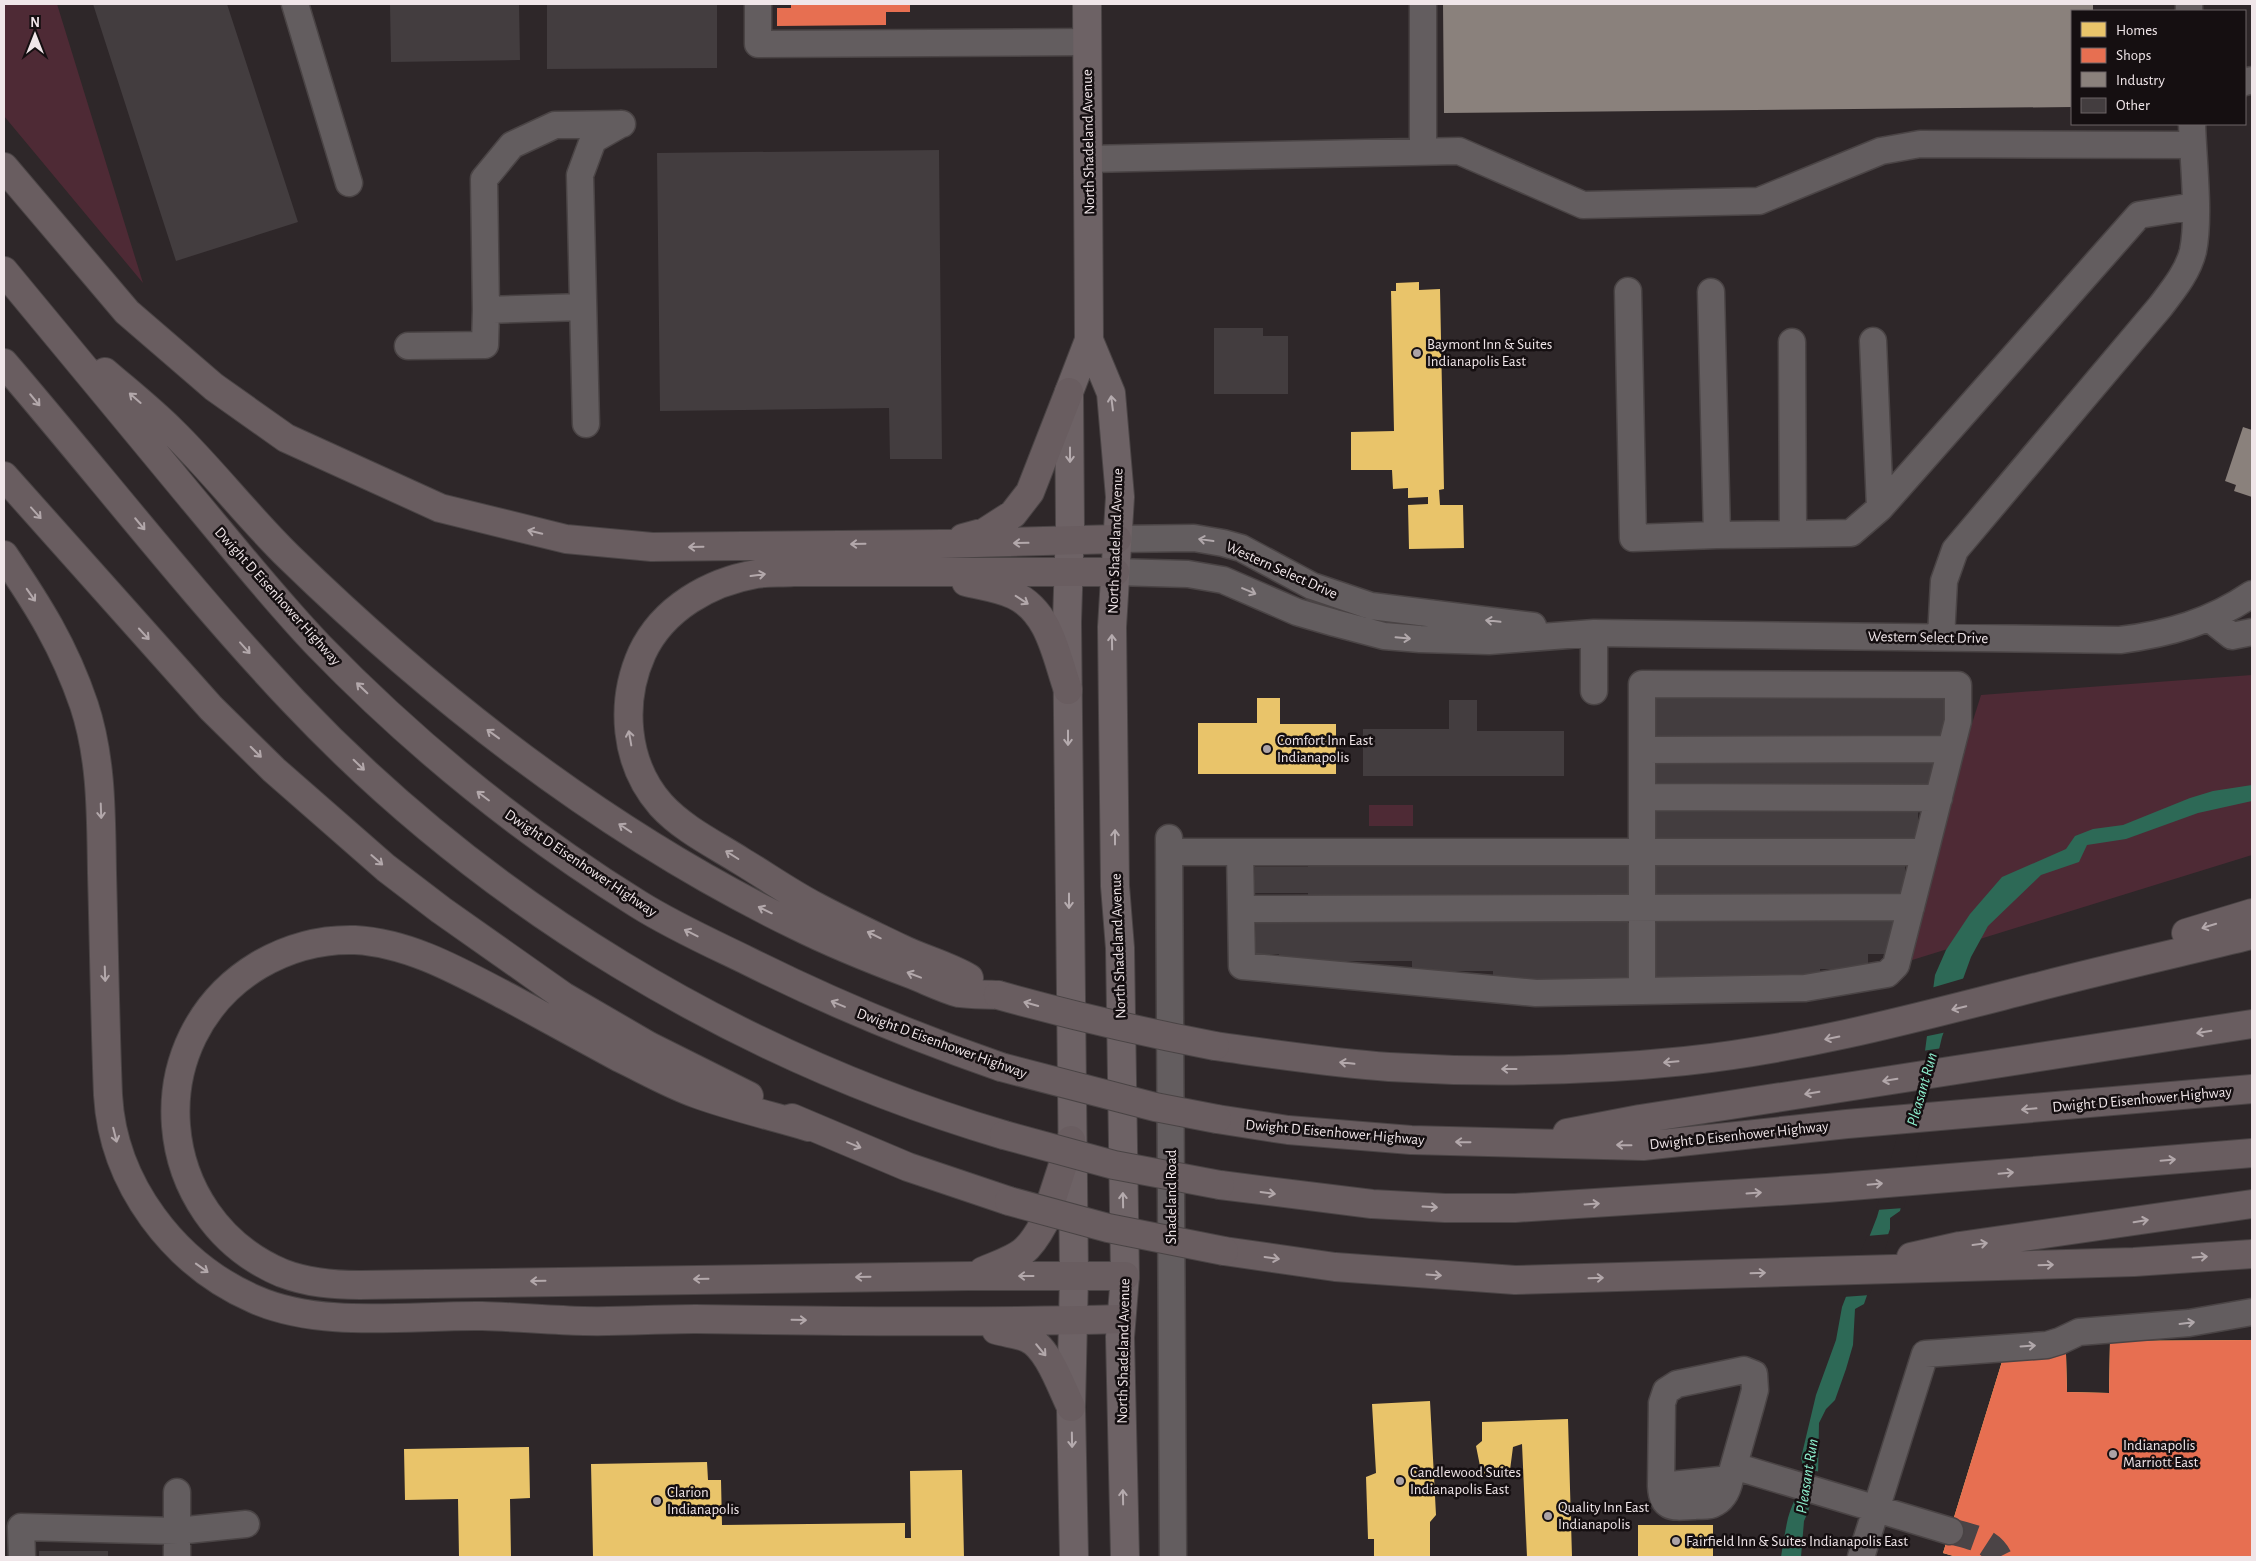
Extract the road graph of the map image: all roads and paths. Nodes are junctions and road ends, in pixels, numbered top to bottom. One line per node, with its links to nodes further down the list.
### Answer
1 (295, 4): 10 (street)
2 (758, 4): 5 (street)
3 (1086, 4): 5 (main road, North Shadeland Avenue)
4 (1423, 4): 7 (street)
5 (1087, 42): 8 (main road, North Shadeland Avenue)
6 (2192, 134): 7 (street); 11 (street)
7 (1423, 150): 8 (street)
8 (1088, 159): 18 (main road, North Shadeland Avenue)
9 (4, 167): 31 (highway, one-way to 9)
10 (349, 183)
11 (2195, 206): 26 (street); 40 (street)
12 (4, 271): 17 (highway, Dwight D Eisenhower Highway)
13 (1628, 291): 28 (street)
14 (1710, 292): 28 (street)
15 (583, 307): 16 (street); 16 (street); 24 (street)
16 (486, 310): 21 (street)
17 (42, 317): 57 (highway, one-way to 17); 62 (highway, Dwight D Eisenhower Highway, one-way to 17, bridge)
18 (1089, 340): 23 (main road, North Shadeland Avenue); 29 (main road, North Shadeland Avenue, one-way to 18)
19 (1873, 341): 26 (street)
20 (1792, 342): 27 (street)
21 (408, 346)
22 (4, 363): 63 (highway, one-way to 63, bridge)
23 (1069, 392): 30 (main road, North Shadeland Avenue, one-way to 30); 31 (highway)
24 (586, 424)
25 (4, 476): 60 (highway, one-way to 60)
26 (1880, 508): 27 (street)
27 (1793, 534): 28 (street)
28 (1717, 536)
29 (1117, 539): 30 (highway); 35 (main road, North Shadeland Avenue); 39 (street, Western Select Drive, one-way to 29)
30 (1069, 542): 31 (highway, one-way to 31); 33 (main road, North Shadeland Avenue)
31 (941, 544)
32 (4, 555): 73 (highway, one-way to 73)
33 (1069, 571): 34 (highway); 35 (highway); 41 (main road, North Shadeland Avenue)
34 (925, 572): 41 (highway, one-way to 41); 57 (highway, one-way to 34)
35 (1115, 572): 39 (street, Western Select Drive, one-way to 39); 69 (main road, North Shadeland Avenue, one-way to 35)
36 (2252, 594): 37 (street, Western Select Drive)
37 (2209, 618): 38 (street); 40 (street, Western Select Drive)
38 (2252, 632)
39 (1594, 633): 40 (street, Western Select Drive); 42 (street)
40 (1941, 637)
41 (1068, 690): 61 (main road, North Shadeland Avenue, one-way to 61)
42 (1594, 691)
43 (1951, 749): 44 (street); 44 (street); 46 (street)
44 (1642, 750): 45 (street)
45 (1642, 797): 46 (street); 48 (street)
46 (1938, 798): 49 (street)
47 (1240, 852): 48 (street); 52 (street); 85 (street, Shadeland Road)
48 (1642, 852): 49 (street); 51 (street)
49 (1925, 852): 50 (street)
50 (1911, 907): 51 (street); 56 (street)
51 (1642, 908): 52 (street); 56 (street)
52 (1241, 909): 56 (street)
53 (2252, 913): 55 (highway, one-way to 55)
54 (2252, 935): 55 (highway)
55 (2039, 986): 57 (highway, one-way to 57, bridge)
56 (1642, 991)
57 (998, 995)
58 (2252, 1024): 62 (highway, one-way to 62)
59 (2252, 1089): 62 (highway, Dwight D Eisenhower Highway, one-way to 62)
60 (809, 1127): 66 (highway, one-way to 66, bridge); 67 (highway, one-way to 60)
61 (1071, 1140): 67 (highway); 68 (main road, North Shadeland Avenue)
62 (1512, 1143)
63 (2252, 1153)
64 (2252, 1204): 66 (highway, one-way to 64)
65 (2252, 1254): 66 (highway, one-way to 65)
66 (1930, 1260)
67 (969, 1276): 68 (highway, one-way to 67)
68 (1074, 1276): 69 (highway); 72 (main road, North Shadeland Avenue)
69 (1124, 1276): 71 (main road, North Shadeland Avenue)
70 (2252, 1312): 77 (street, one-way to 70)
71 (1121, 1319): 72 (highway); 84 (main road, North Shadeland Avenue, one-way to 71)
72 (1074, 1320): 73 (highway); 74 (main road, North Shadeland Avenue)
73 (964, 1322): 74 (highway, one-way to 74)
74 (1071, 1407): 83 (main road, North Shadeland Avenue, one-way to 83)
75 (1732, 1472): 75 (street); 77 (street)
76 (177, 1492): 80 (street)
77 (1876, 1510): 79 (street); 86 (street)
78 (246, 1524): 80 (street)
79 (1938, 1528)
80 (177, 1531): 81 (street); 82 (street)
81 (22, 1557)
82 (177, 1557)
83 (1074, 1557)
84 (1124, 1557)
85 (1173, 1557)
86 (1861, 1557)

